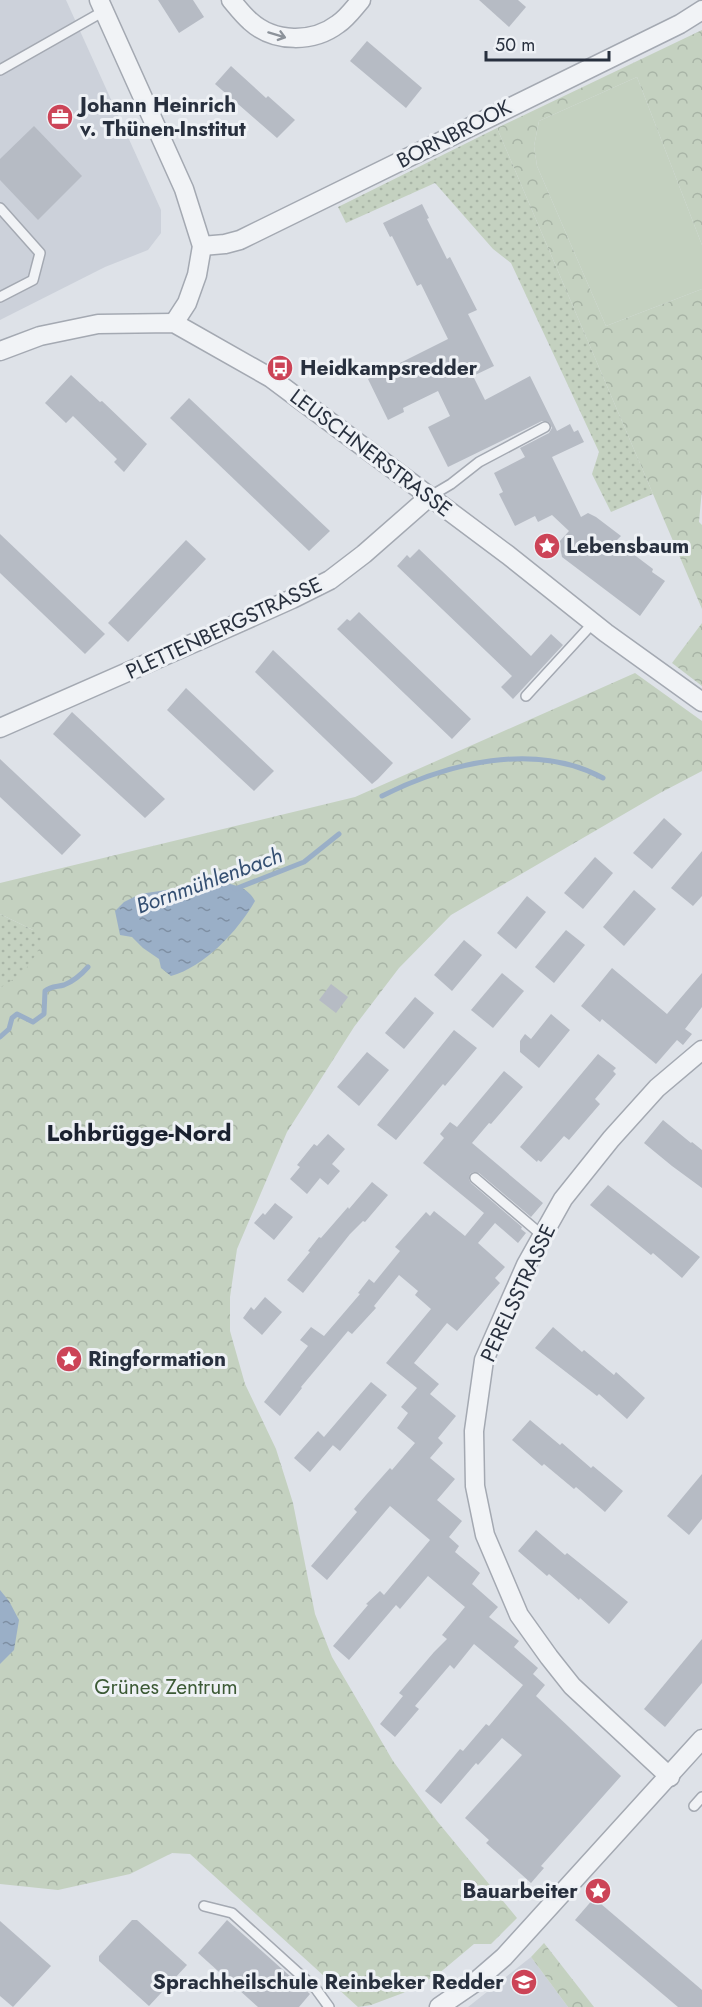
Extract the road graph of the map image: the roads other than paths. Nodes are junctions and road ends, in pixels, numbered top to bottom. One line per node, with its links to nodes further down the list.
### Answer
1 (231, 0): 2 (street, one-way to 2)
2 (361, 0)
3 (101, 5): 5 (lane); 7 (street)
4 (702, 10): 7 (street, BORNBROOK)
5 (0, 70)
6 (0, 208): 8 (lane)
7 (202, 246): 9 (street)
8 (0, 297)
9 (174, 323): 10 (street, LEUSCHNERSTRASSE); 12 (street, LEUSCHNERSTRASSE)
10 (0, 351)
11 (545, 427): 12 (lane)
12 (429, 497): 13 (street, LEUSCHNERSTRASSE); 16 (street, PLETTENBERGSTRASSE)
13 (593, 623): 14 (lane); 15 (street, LEUSCHNERSTRASSE)
14 (526, 696)
15 (702, 702)
16 (0, 728)
17 (702, 1050): 19 (street, PERELSSTRASSE)
18 (475, 1178): 19 (lane)
19 (543, 1236): 21 (street, PERELSSTRASSE)
20 (701, 1741): 21 (street)
21 (670, 1777): 26 (street)
22 (702, 1797): 23 (lane)
23 (694, 1806)
24 (204, 1906): 25 (lane)
25 (329, 2007)
26 (439, 2007)

